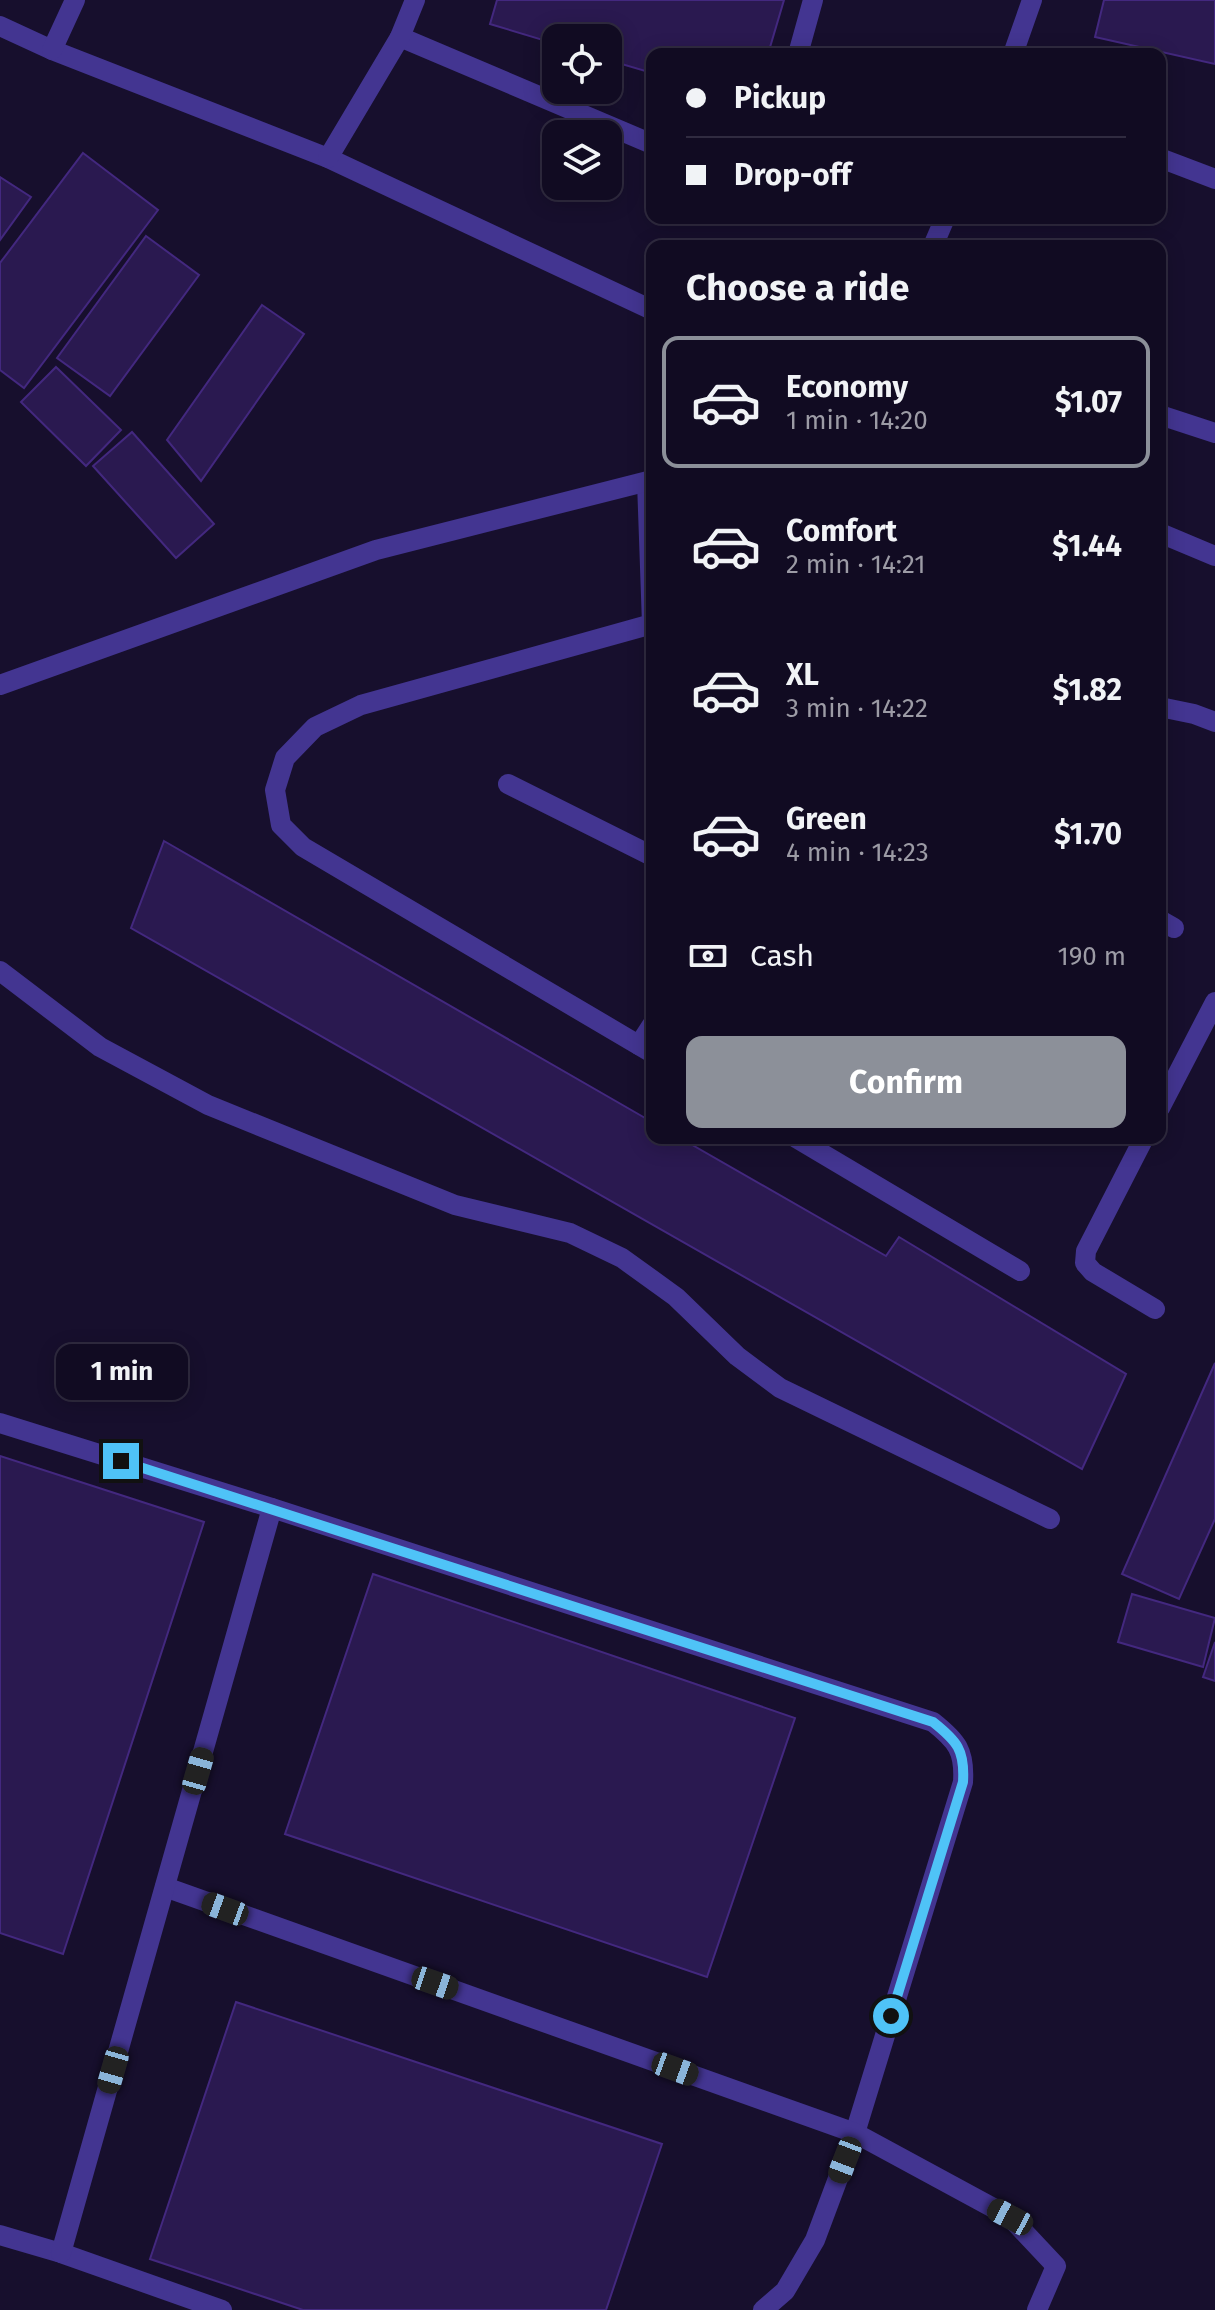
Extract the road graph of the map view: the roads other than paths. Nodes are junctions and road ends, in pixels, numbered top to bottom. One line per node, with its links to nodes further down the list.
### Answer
1 (75, 0): 9 (street)
2 (415, 0): 6 (street)
3 (813, 0): 7 (street)
4 (1032, 0): 8 (street)
5 (0, 26): 9 (street)
6 (400, 37): 10 (street); 11 (street)
7 (800, 48)
8 (1015, 48)
9 (52, 50): 11 (street)
10 (646, 141)
11 (328, 158): 14 (street)
12 (1166, 160): 13 (street)
13 (1215, 179)
14 (646, 307)
15 (1166, 417): 16 (street)
16 (1215, 433)
17 (646, 482): 21 (street)
18 (1166, 535): 19 (street)
19 (1215, 553)
20 (646, 626): 28 (street)
21 (0, 685)
22 (1166, 708): 23 (street)
23 (1215, 722)
24 (508, 784): 25 (street)
25 (646, 853)
26 (0, 971): 36 (street)
27 (1215, 1002): 29 (street)
28 (645, 1049)
29 (1166, 1096)
30 (806, 1144): 32 (street)
31 (1141, 1144): 33 (street)
32 (1020, 1271)
33 (1155, 1309)
34 (0, 1423): 35 (street)
35 (272, 1508): 37 (street); 38 (street)
36 (1050, 1519)
37 (165, 1887): 38 (street); 40 (street)
38 (855, 2133): 42 (street); 43 (street)
39 (0, 2235): 40 (street)
40 (61, 2253): 41 (street)
41 (222, 2310)
42 (763, 2310)
43 (1037, 2310)

